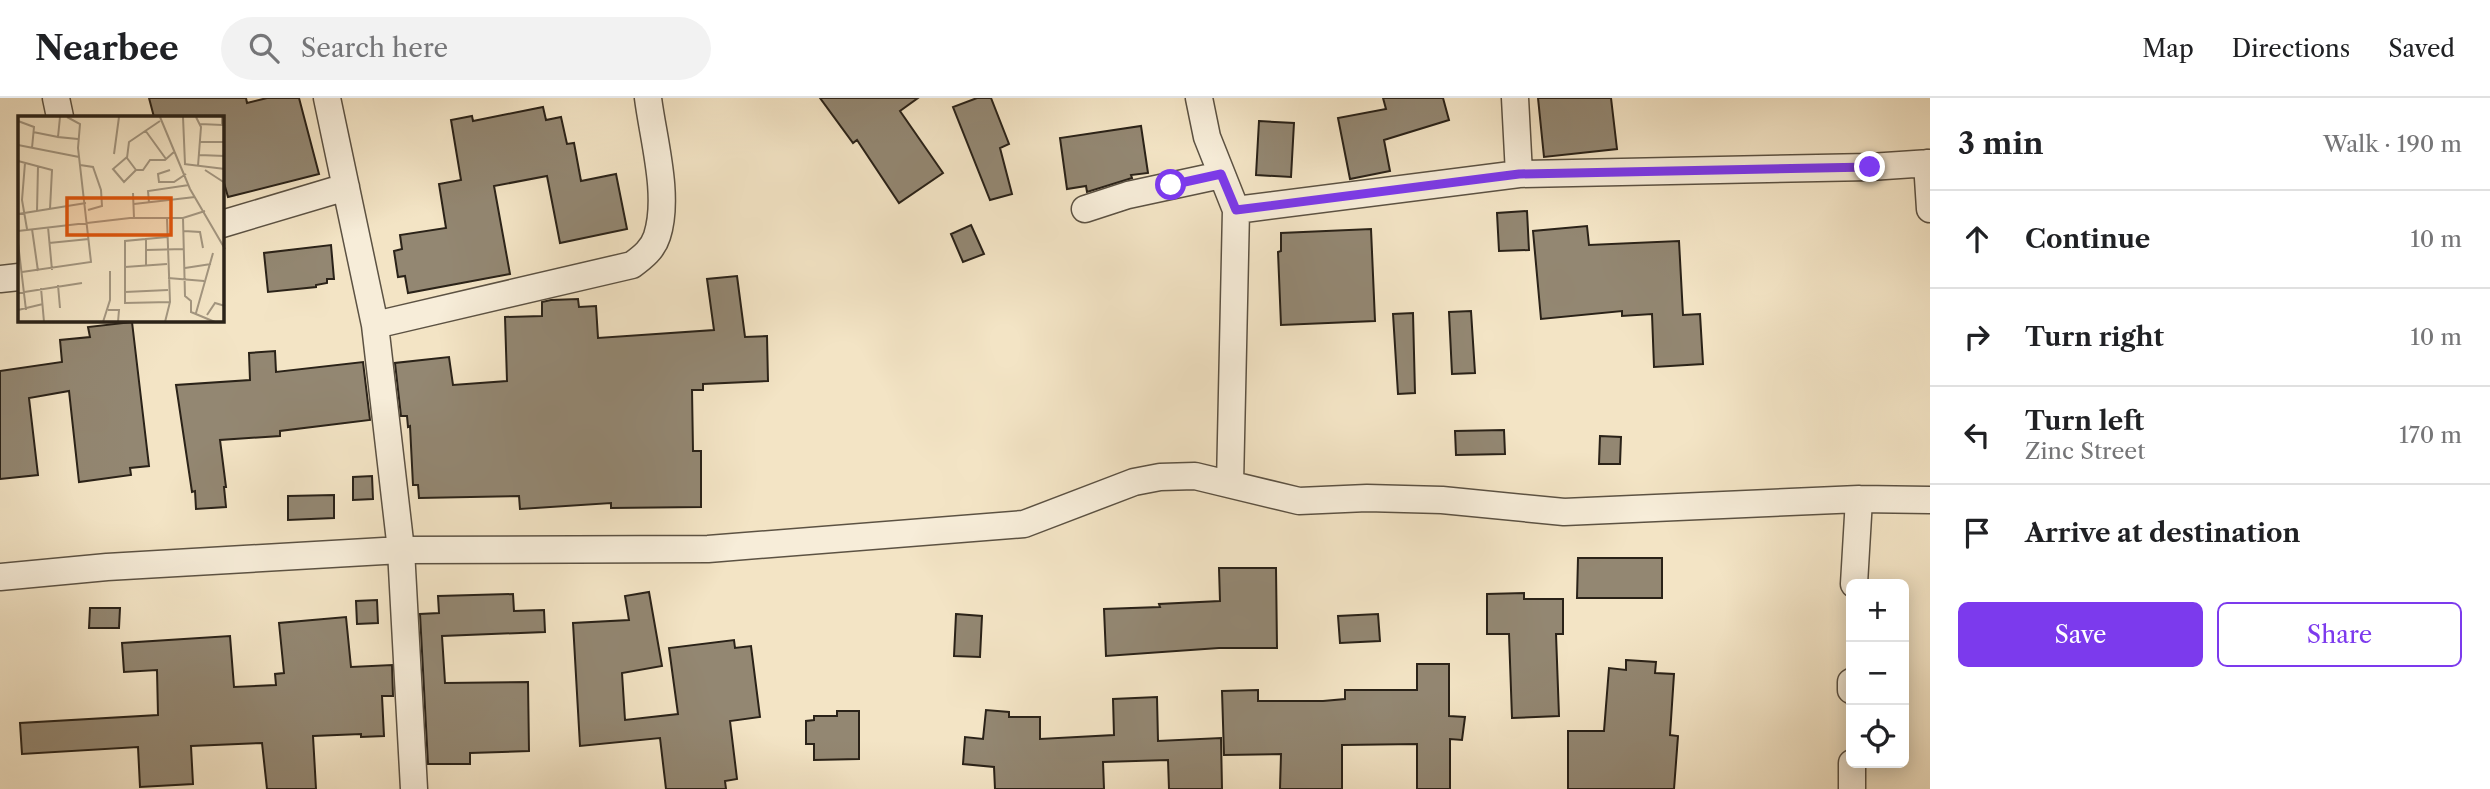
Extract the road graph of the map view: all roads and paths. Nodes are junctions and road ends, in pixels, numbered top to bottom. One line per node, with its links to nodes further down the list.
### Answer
1 (56, 98): 6 (street)
2 (327, 98): 10 (street)
3 (648, 98): 17 (street)
4 (1199, 98): 8 (street)
5 (1515, 98): 9 (street)
6 (60, 116)
7 (1929, 163): 9 (street); 12 (street)
8 (1221, 174): 11 (street); 13 (street)
9 (1519, 174): 13 (street)
10 (346, 187): 14 (street); 17 (street)
11 (1085, 208)
12 (1930, 209)
13 (1236, 210): 18 (street)
14 (224, 223)
15 (18, 277): 16 (street)
16 (0, 279)
17 (375, 325): 21 (street)
18 (1230, 484): 19 (street); 21 (street)
19 (1859, 499): 20 (street); 23 (street)
20 (1930, 500)
21 (401, 550): 22 (street); 25 (street)
22 (0, 577)
23 (1854, 579)
24 (1852, 768): 26 (street)
25 (414, 789)
26 (1852, 789)

